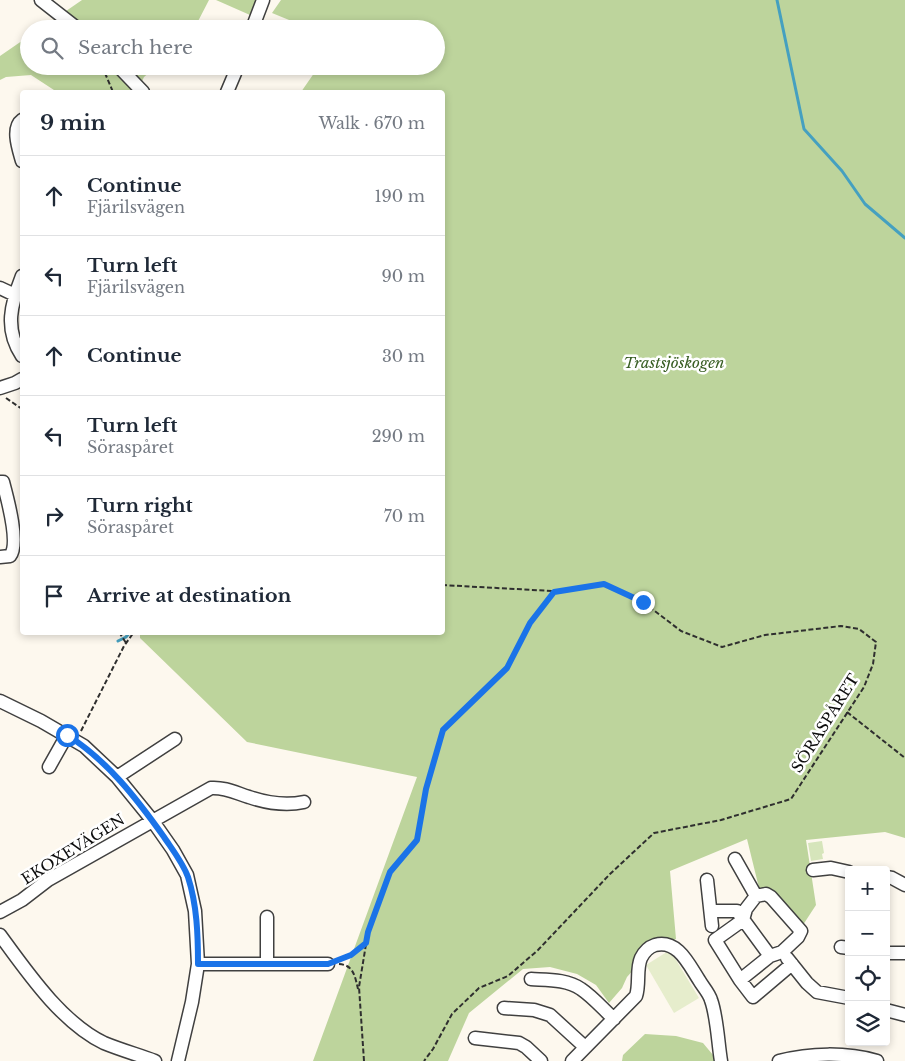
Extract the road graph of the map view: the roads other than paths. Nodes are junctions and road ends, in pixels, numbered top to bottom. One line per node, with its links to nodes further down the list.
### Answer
1 (41, 0): 3 (street)
2 (263, 0): 4 (street)
3 (67, 20)
4 (255, 20)
5 (127, 75): 7 (street)
6 (234, 75): 8 (street)
7 (141, 90)
8 (228, 90)
9 (20, 122): 10 (street)
10 (20, 154)
11 (20, 281): 13 (street)
12 (0, 288): 13 (street)
13 (15, 295): 14 (street)
14 (20, 352)
15 (20, 380): 16 (street)
16 (0, 388)
17 (0, 482): 18 (street)
18 (0, 557)
19 (0, 701): 20 (street)
20 (72, 738): 22 (street); 23 (street)
21 (175, 739): 23 (street)
22 (49, 767)
23 (117, 777): 25 (street)
24 (304, 802): 25 (street, EKOXEVÄGEN)
25 (152, 820): 34 (street, EKOXEVÄGEN); 43 (street)
26 (735, 859): 32 (street)
27 (813, 870): 28 (street)
28 (845, 871)
29 (890, 878): 31 (street)
30 (707, 880): 33 (street)
31 (905, 885)
32 (756, 896): 36 (street); 41 (street)
33 (711, 911): 36 (street); 37 (street)
34 (0, 912)
35 (267, 917): 42 (street)
36 (743, 920): 41 (street); 47 (street)
37 (712, 926)
38 (0, 935): 55 (street)
39 (890, 953): 40 (street)
40 (905, 953)
41 (776, 954): 45 (street); 47 (street)
42 (267, 963): 43 (street); 44 (street)
43 (198, 964): 56 (street)
44 (328, 964)
45 (792, 964): 47 (street); 48 (street)
46 (531, 979): 52 (street)
47 (740, 980)
48 (845, 997)
49 (504, 1008): 54 (street)
50 (890, 1011): 51 (street)
51 (905, 1015)
52 (614, 1019): 54 (street); 58 (street)
53 (475, 1038): 57 (street)
54 (579, 1056)
55 (155, 1061)
56 (178, 1061)
57 (541, 1061)
58 (721, 1061)
59 (779, 1061): 60 (street)
60 (878, 1061)

